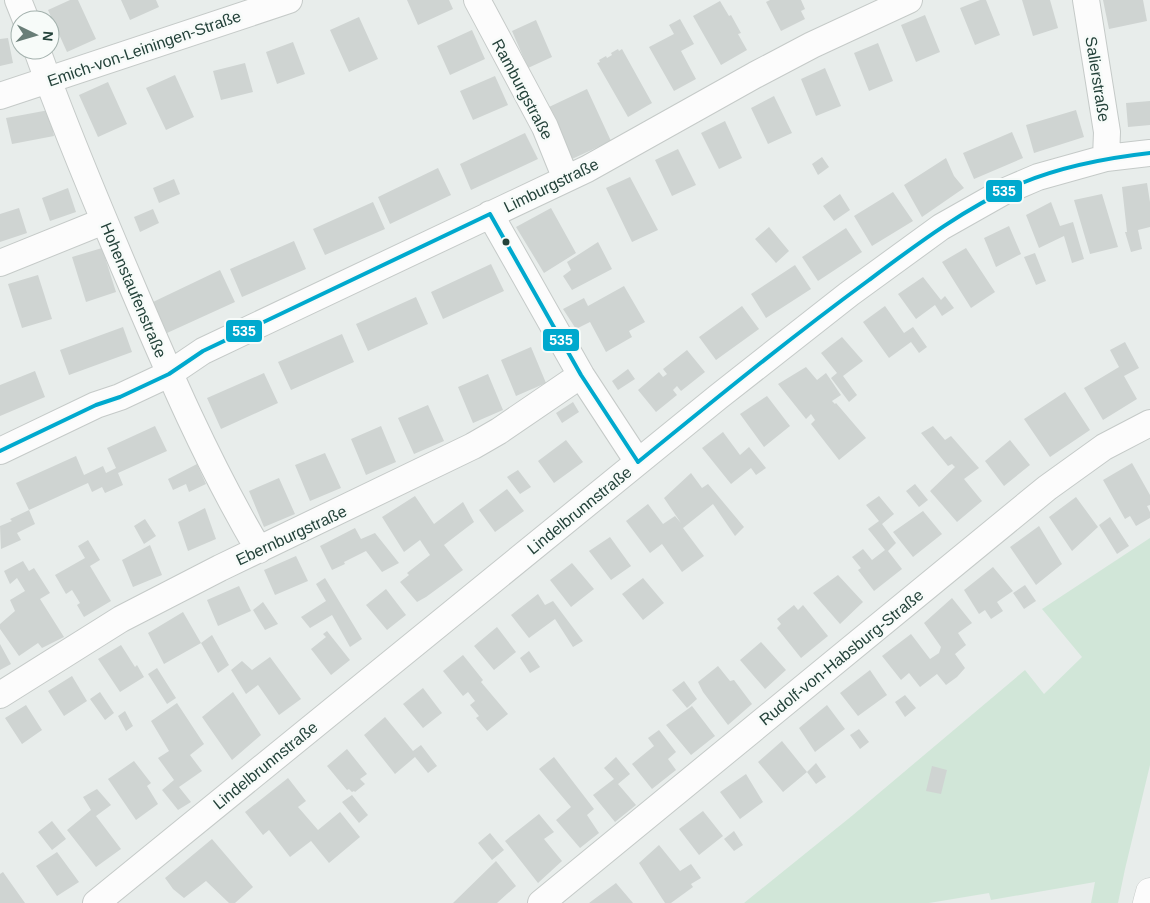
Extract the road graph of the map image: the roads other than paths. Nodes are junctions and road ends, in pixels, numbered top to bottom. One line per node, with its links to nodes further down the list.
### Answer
1 (288, 0): 6 (street, Emich-von-Leiningen-Straße)
2 (477, 0): 10 (street, Ramburgstraße)
3 (909, 0): 10 (street, Limburgstraße)
4 (1086, 0): 9 (street, Salierstraße)
5 (42, 60): 6 (street, Hohenstaufenstraße)
6 (49, 80): 7 (street, Emich-von-Leiningen-Straße); 12 (street, Hohenstaufenstraße)
7 (0, 96)
8 (1150, 153): 9 (street, Lindelbrunnstraße)
9 (1106, 158): 18 (street, Lindelbrunnstraße)
10 (566, 179): 11 (street, Limburgstraße)
11 (490, 214): 14 (street, Limburgstraße); 15 (street)
12 (104, 222): 13 (street); 14 (street, Hohenstaufenstraße)
13 (0, 263)
14 (169, 374): 17 (street, Limburgstraße); 19 (street, Hohenstaufenstraße)
15 (581, 375): 18 (street); 19 (street, Ebernburgstraße)
16 (1150, 423): 23 (street, Rudolf-von-Habsburg-Straße)
17 (0, 451)
18 (638, 462): 22 (street, Lindelbrunnstraße)
19 (259, 550): 20 (street, Ebernburgstraße)
20 (0, 695)
21 (1150, 892): 24 (street)
22 (96, 903)
23 (541, 903)
24 (1147, 903)

